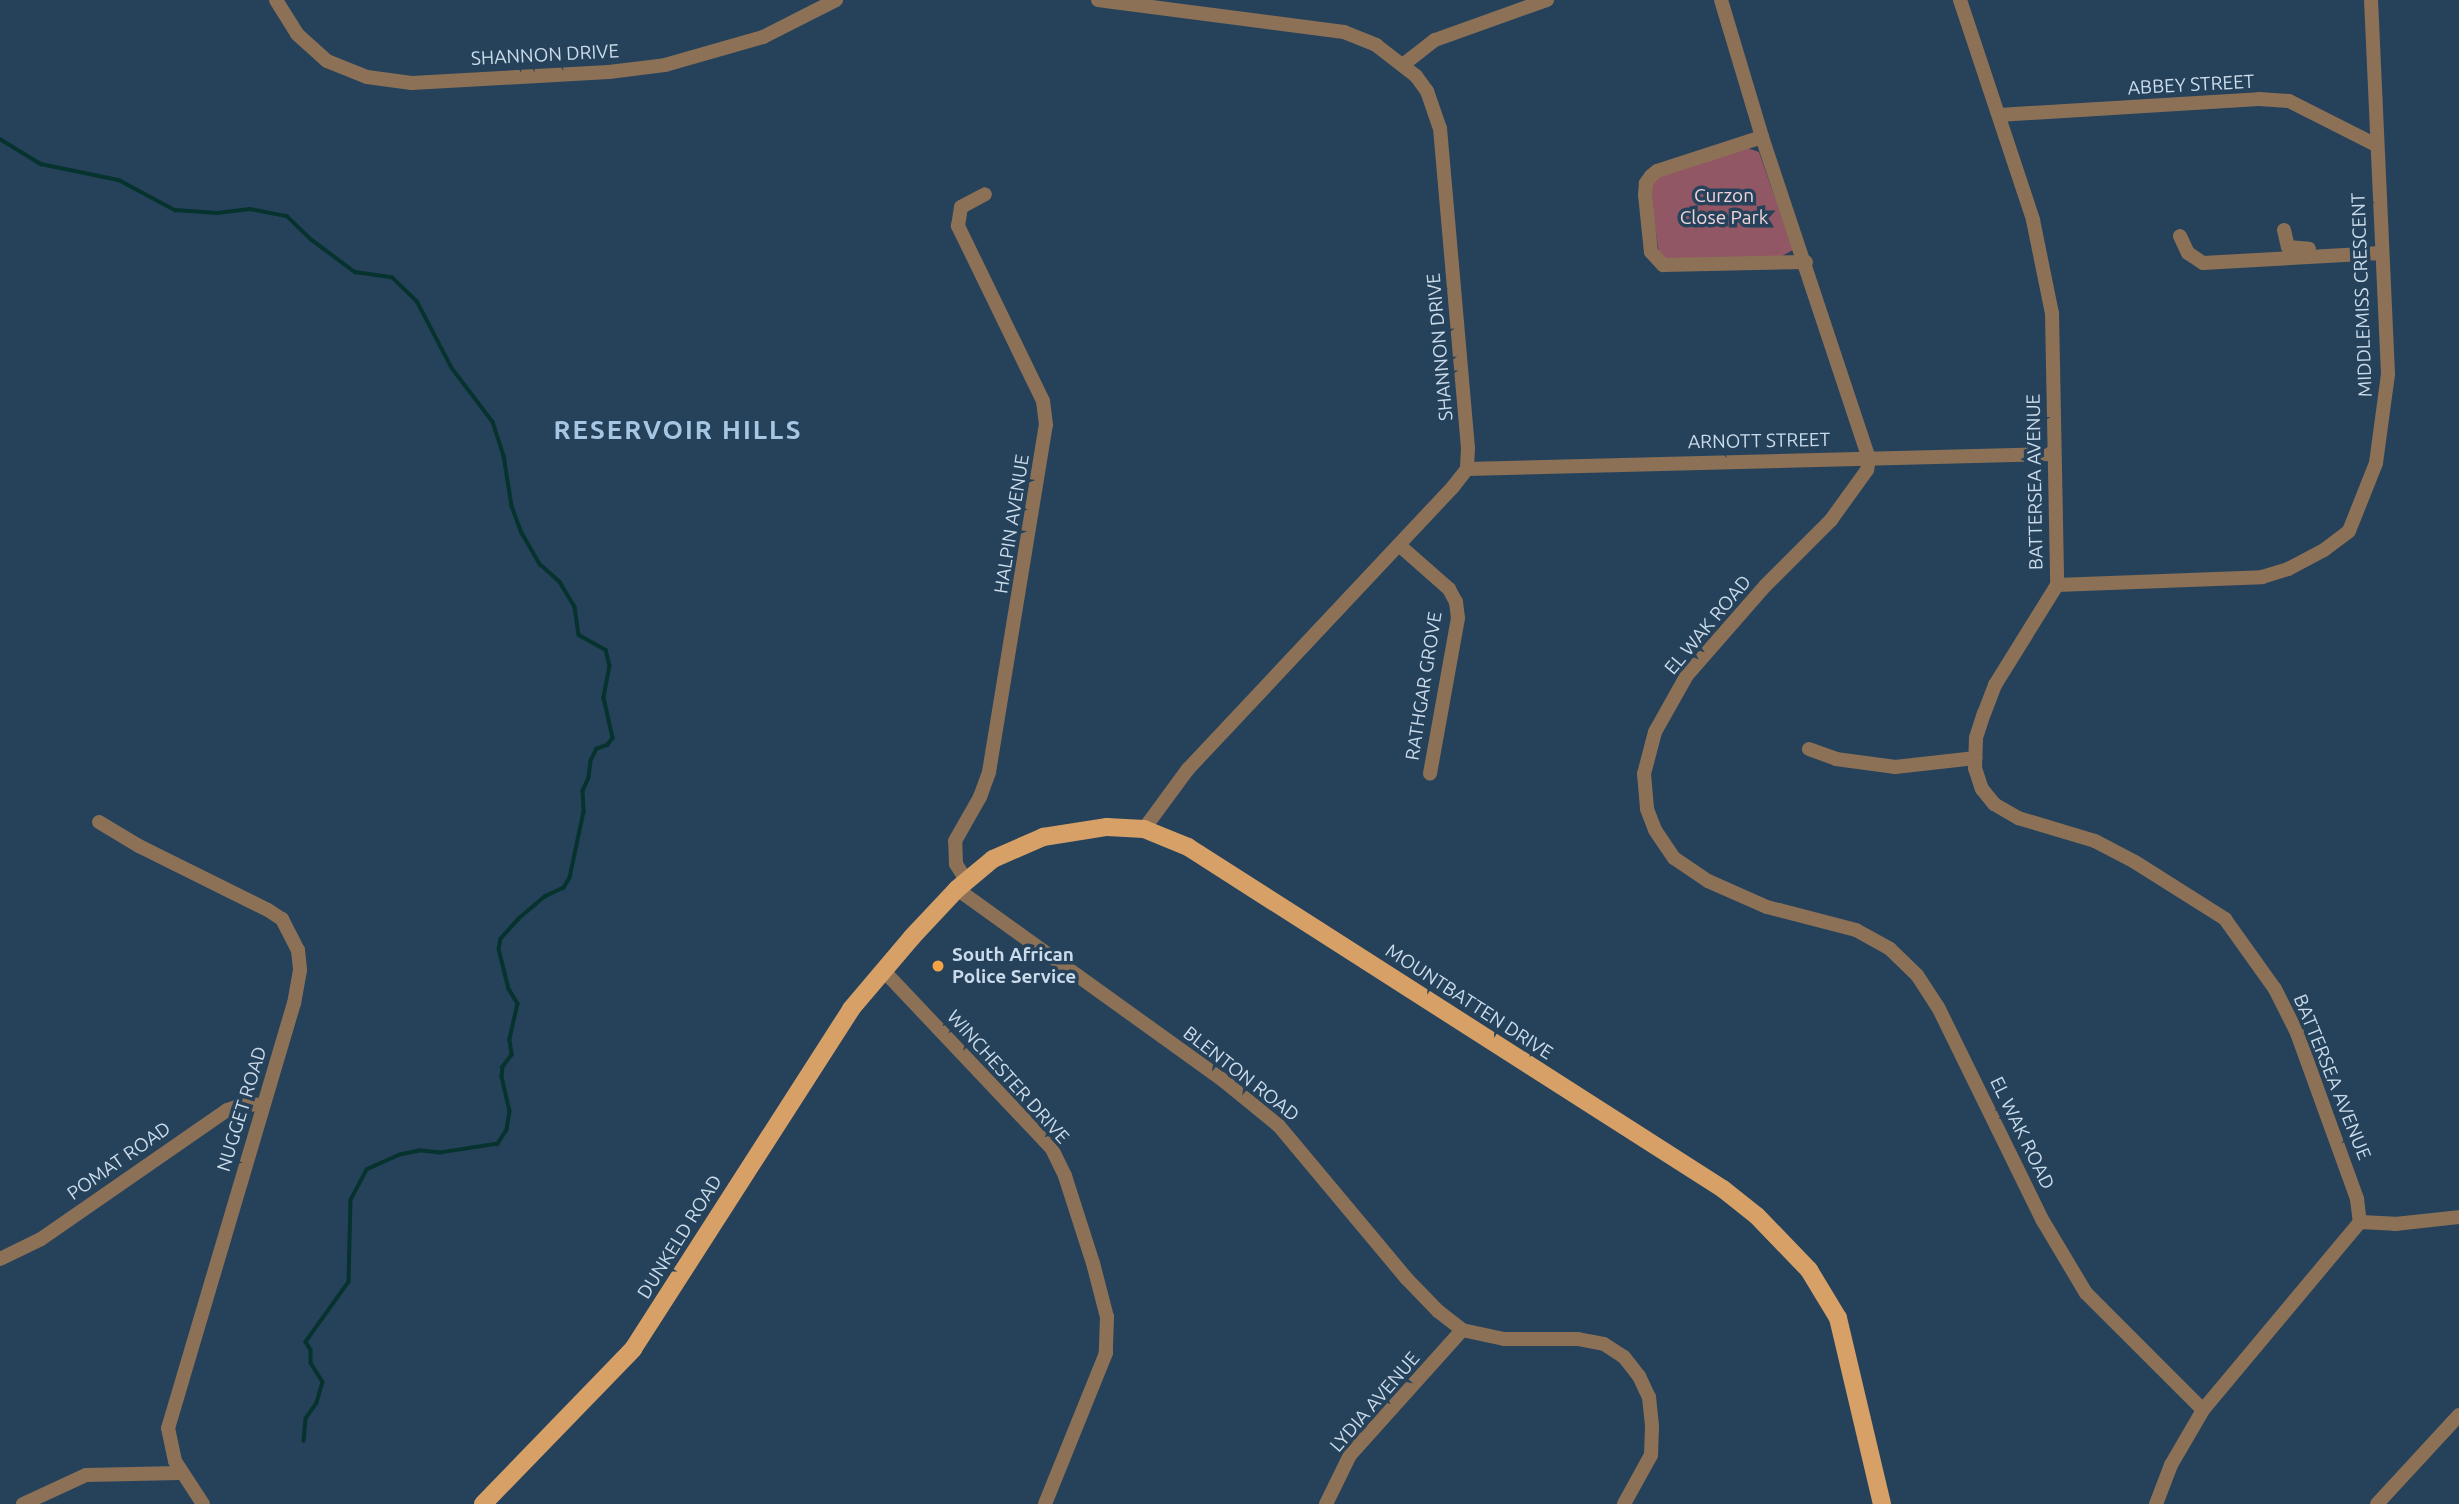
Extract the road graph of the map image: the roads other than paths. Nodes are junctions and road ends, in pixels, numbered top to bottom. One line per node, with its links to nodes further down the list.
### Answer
1 (276, 0): 2 (street, SHANNON DRIVE)
2 (836, 0)
3 (1098, 0): 8 (street, SHANNON DRIVE)
4 (1547, 0): 8 (street)
5 (1721, 0): 10 (street)
6 (1959, 0): 9 (street, BATTERSEA AVENUE)
7 (2371, 0): 11 (street, MIDDLEMISS CRESCENT)
8 (1404, 64): 19 (street, SHANNON DRIVE)
9 (1999, 115): 11 (street, ABBEY STREET); 17 (street, BATTERSEA AVENUE)
10 (1762, 136): 16 (street); 16 (street)
11 (2376, 145): 15 (street, MIDDLEMISS CRESCENT)
12 (985, 194): 27 (street, HALPIN AVENUE)
13 (2284, 230): 15 (street)
14 (2180, 236): 15 (street)
15 (2381, 249): 21 (street, MIDDLEMISS CRESCENT)
16 (1805, 262): 18 (street)
17 (2053, 454): 18 (street, ARNOTT STREET); 21 (street, BATTERSEA AVENUE)
18 (1869, 459): 19 (street, ARNOTT STREET); 34 (street, EL WAK ROAD)
19 (1467, 469): 20 (street)
20 (1399, 545): 24 (street, RATHGAR GROVE); 26 (street)
21 (2057, 585): 23 (street, BATTERSEA AVENUE)
22 (1809, 749): 23 (street)
23 (1976, 758): 31 (street, BATTERSEA AVENUE)
24 (1430, 774)
25 (99, 822): 29 (street, NUGGET ROAD)
26 (1144, 829): 27 (main road, MOUNTBATTEN DRIVE); 43 (main road, MOUNTBATTEN DRIVE)
27 (962, 885): 28 (main road, MOUNTBATTEN DRIVE); 33 (street, BLENTON ROAD)
28 (883, 970): 39 (main road, DUNKELD ROAD); 40 (street, WINCHESTER DRIVE)
29 (262, 1105): 32 (street, POMAT ROAD); 36 (street, NUGGET ROAD)
30 (2459, 1217): 31 (street)
31 (2360, 1222): 34 (street)
32 (0, 1259)
33 (1462, 1330): 41 (street, LYDIA AVENUE); 42 (street)
34 (2203, 1410): 44 (street)
35 (2459, 1415): 45 (street)
36 (180, 1473): 37 (street); 38 (street, NUGGET ROAD)
37 (23, 1504)
38 (203, 1504)
39 (484, 1504)
40 (1045, 1504)
41 (1326, 1504)
42 (1624, 1504)
43 (1882, 1504)
44 (2156, 1504)
45 (2377, 1504)

